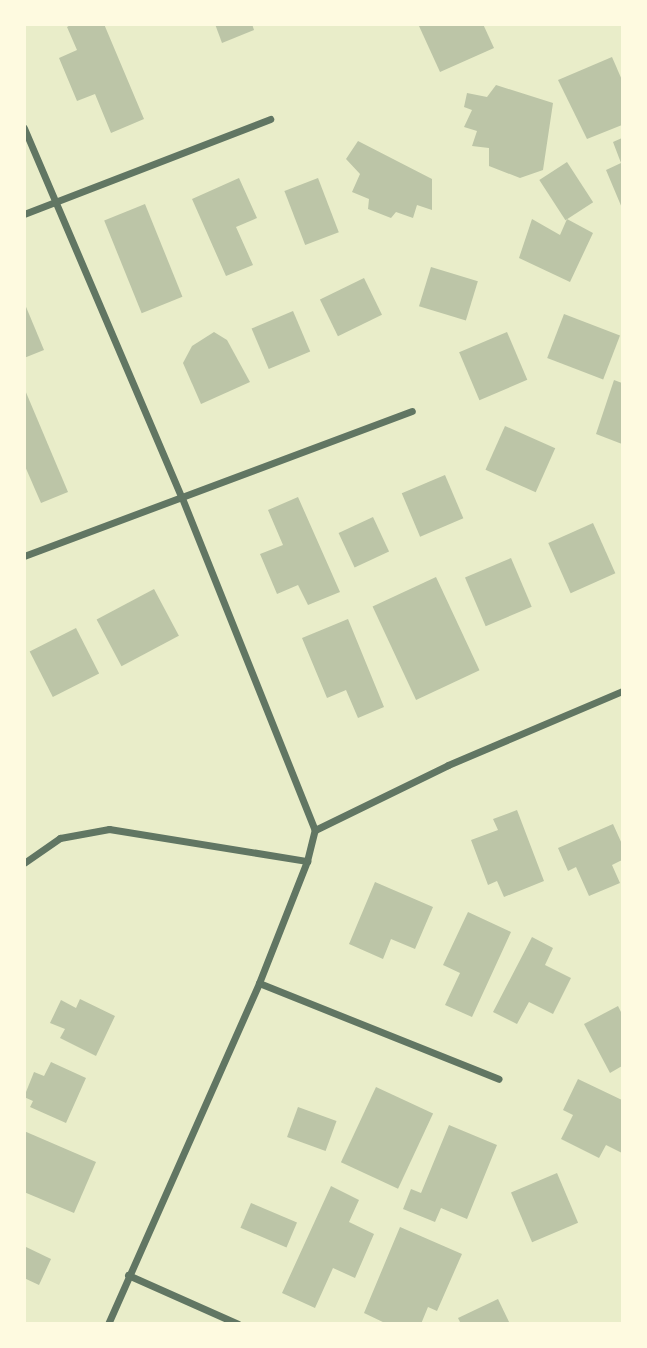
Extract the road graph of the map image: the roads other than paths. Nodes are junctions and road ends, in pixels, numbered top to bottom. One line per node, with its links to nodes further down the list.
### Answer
1 (270, 119): 3 (street)
2 (24, 128): 3 (street)
3 (56, 201): 4 (street); 6 (street)
4 (24, 214)
5 (412, 411): 6 (street)
6 (182, 498): 7 (street); 9 (street)
7 (24, 556)
8 (622, 691): 9 (street)
9 (315, 830): 10 (street)
10 (307, 861): 11 (street); 12 (street)
11 (24, 863)
12 (259, 983): 13 (street); 14 (street)
13 (499, 1080)
14 (128, 1275): 15 (street); 16 (street)
15 (108, 1324)
16 (238, 1324)

